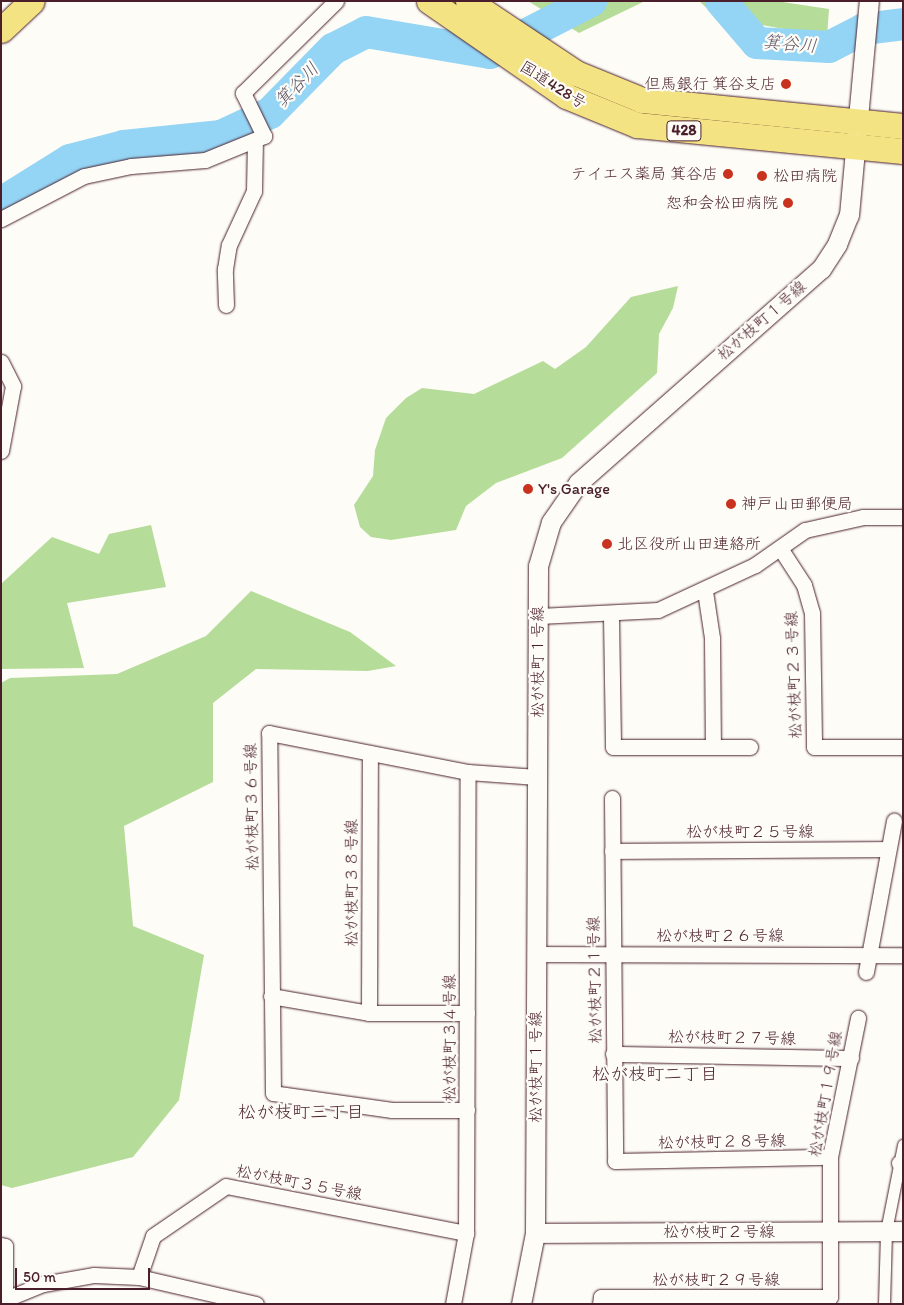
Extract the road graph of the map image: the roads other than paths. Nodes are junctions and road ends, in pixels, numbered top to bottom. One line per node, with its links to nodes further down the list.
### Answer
1 (32, 1): 6 (highway)
2 (336, 1): 9 (street)
3 (429, 1): 10 (highway, 国道428号 / 428)
4 (870, 1): 7 (street)
5 (473, 5): 7 (highway, 国道428号 / 428)
6 (1, 30)
7 (860, 122): 8 (highway, 国道428号 / 428); 10 (street, 松が枝町１号線)
8 (903, 126)
9 (258, 135): 12 (street); 13 (street)
10 (857, 147): 11 (highway, 国道428号 / 428); 19 (street, 松が枝町１号線)
11 (903, 151)
12 (1, 219)
13 (226, 305)
14 (1, 362): 15 (street)
15 (1, 452)
16 (903, 517): 17 (street)
17 (780, 548): 18 (street); 23 (street, 松が枝町２３号線)
18 (705, 591): 20 (street); 21 (street)
19 (539, 616): 20 (street); 26 (street, 松が枝町１号線)
20 (611, 616): 21 (street)
21 (713, 747): 22 (street)
22 (750, 747)
23 (903, 747)
24 (370, 753): 25 (street, 松が枝町３６号線); 36 (street, 松が枝町３６号線); 37 (street, 松が枝町３８号線)
25 (468, 772): 26 (street, 松が枝町３６号線); 38 (street, 松が枝町３４号線)
26 (537, 777): 32 (street, 松が枝町１号線)
27 (612, 798): 29 (street, 松が枝町２１号線)
28 (894, 822): 30 (street)
29 (612, 850): 30 (street, 松が枝町２５号線); 31 (street, 松が枝町２１号線)
30 (888, 850): 33 (street)
31 (611, 953): 32 (street, 松が枝町２６号線); 33 (street, 松が枝町２６号線); 40 (street, 松が枝町２１号線)
32 (536, 954): 50 (street, 松が枝町１号線)
33 (868, 954): 34 (street, 松が枝町２６号線); 35 (street)
34 (903, 954)
35 (866, 972)
36 (271, 996): 37 (street); 42 (street, 松が枝町３６号線)
37 (368, 1013): 38 (street)
38 (467, 1013): 42 (street, 松が枝町３４号線)
39 (858, 1018): 41 (street, 松が枝町１９号線)
40 (613, 1054): 41 (street, 松が枝町２７号線); 45 (street, 松が枝町２１号線)
41 (850, 1058): 44 (street, 松が枝町１９号線)
42 (467, 1110): 49 (street, 松が枝町３４号線)
43 (903, 1145): 46 (street)
44 (830, 1157): 45 (street, 松が枝町２８号線); 47 (street, 松が枝町１９号線)
45 (615, 1161)
46 (901, 1163): 48 (street)
47 (830, 1231): 48 (street, 松が枝町２号線); 50 (street, 松が枝町２号線); 53 (street, 松が枝町１９号線)
48 (895, 1231): 59 (street)
49 (466, 1233): 52 (street, 松が枝町３５号線); 57 (street, 松が枝町３４号線)
50 (536, 1233): 58 (street, 松が枝町１号線)
51 (1, 1245): 54 (street)
52 (139, 1277): 54 (street); 56 (street)
53 (830, 1297): 55 (street, 松が枝町２９号線)
54 (3, 1299)
55 (601, 1301)
56 (249, 1303)
57 (453, 1304)
58 (521, 1304)
59 (884, 1304)

